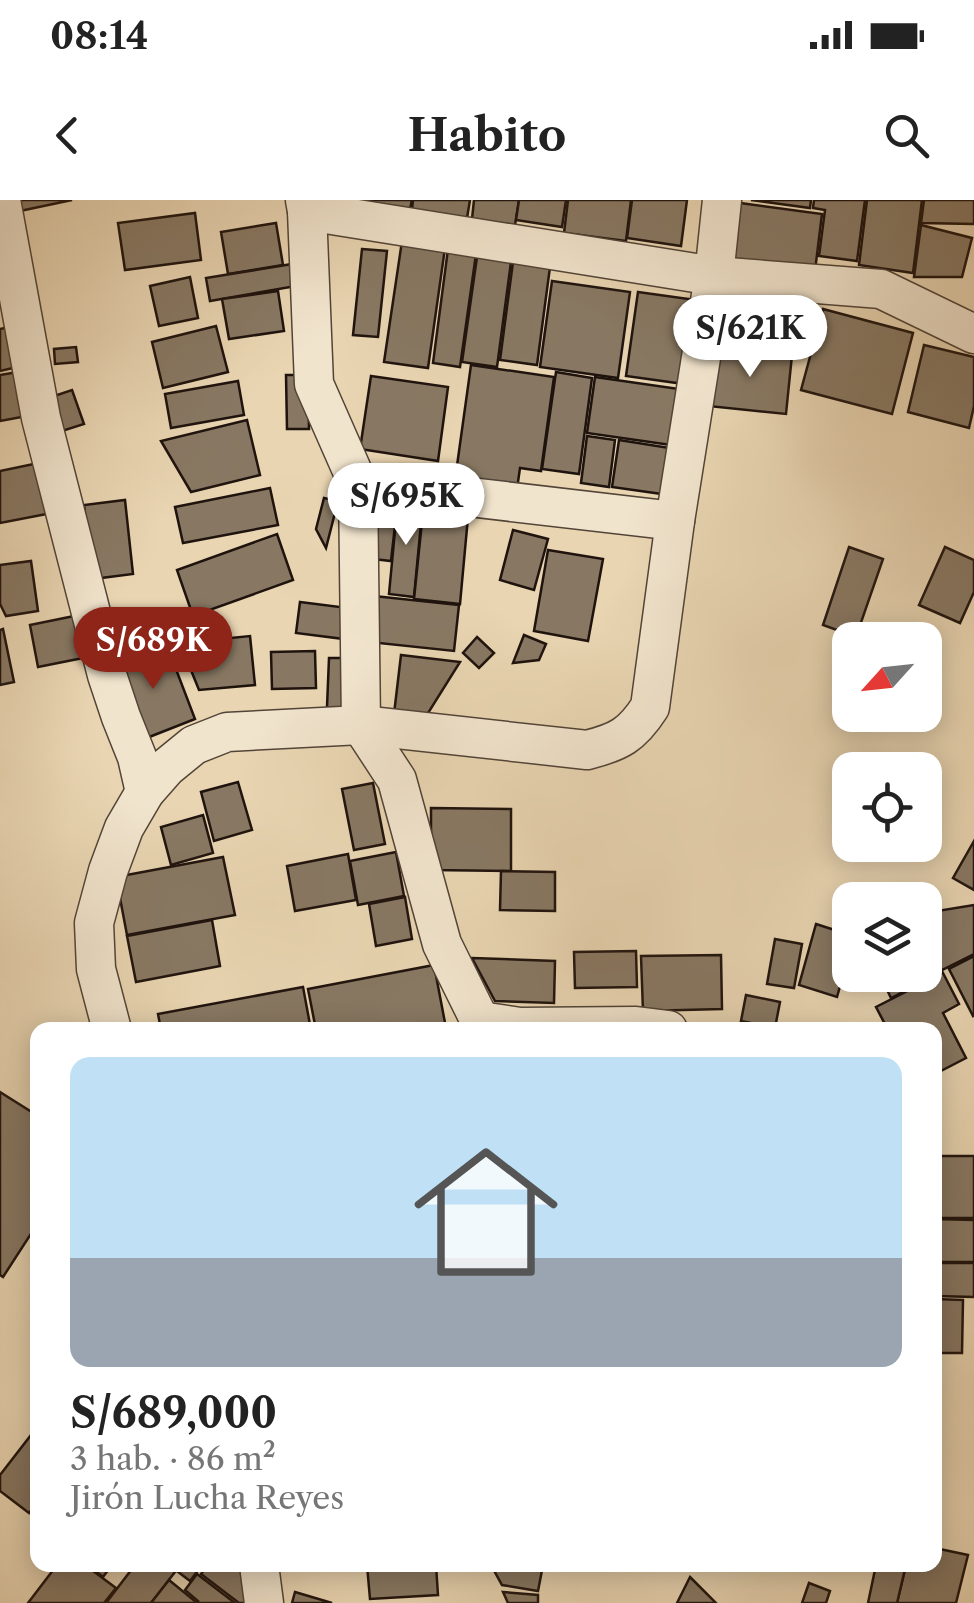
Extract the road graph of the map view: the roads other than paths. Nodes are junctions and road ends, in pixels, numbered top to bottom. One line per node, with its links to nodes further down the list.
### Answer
1 (1, 200): 9 (street)
2 (722, 200): 4 (street)
3 (306, 206): 4 (street); 6 (street)
4 (714, 276): 5 (street); 7 (street)
5 (974, 334)
6 (358, 484): 7 (street); 8 (street)
7 (675, 521): 8 (street)
8 (362, 725): 9 (street); 11 (street)
9 (145, 792): 10 (street)
10 (110, 1022)
11 (479, 1022)
12 (260, 1572): 13 (street)
13 (264, 1603)

